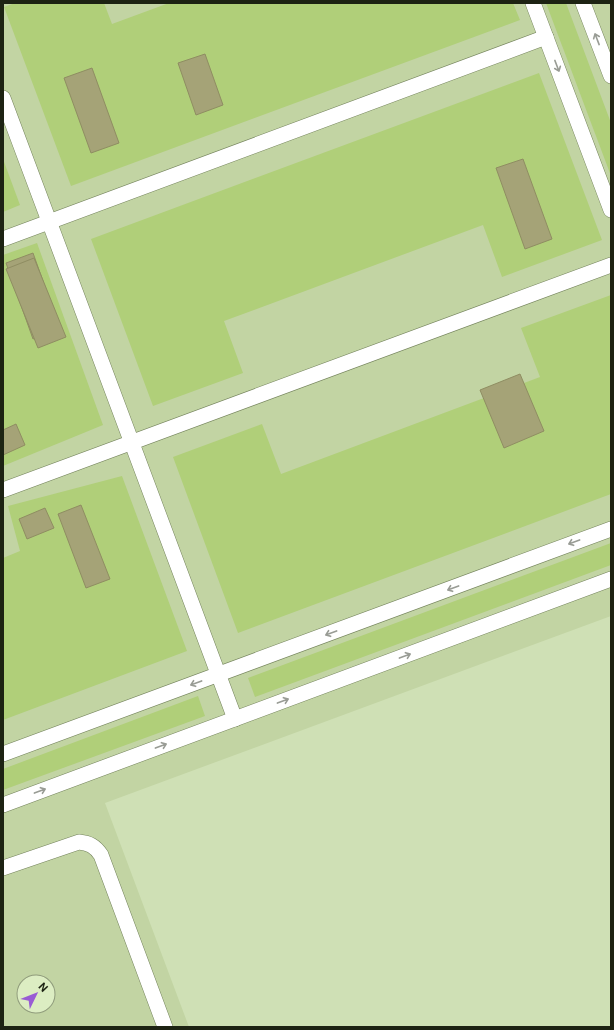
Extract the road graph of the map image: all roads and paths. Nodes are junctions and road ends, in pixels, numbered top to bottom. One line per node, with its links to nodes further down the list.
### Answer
1 (533, 3): 3 (street)
2 (583, 3): 4 (street, one-way to 2)
3 (546, 37): 6 (street, one-way to 6); 7 (street)
4 (611, 76)
5 (3, 98): 7 (street)
6 (611, 210)
7 (49, 222): 8 (street); 10 (street)
8 (3, 239)
9 (611, 265): 10 (street)
10 (132, 442): 11 (street); 14 (street)
11 (3, 490)
12 (611, 529): 14 (street, one-way to 14)
13 (611, 579): 15 (street, one-way to 13)
14 (219, 674): 15 (street); 16 (street, one-way to 16)
15 (236, 719): 17 (street, one-way to 15)
16 (3, 754)
17 (3, 805)
18 (3, 868): 19 (street)
19 (165, 1027)

